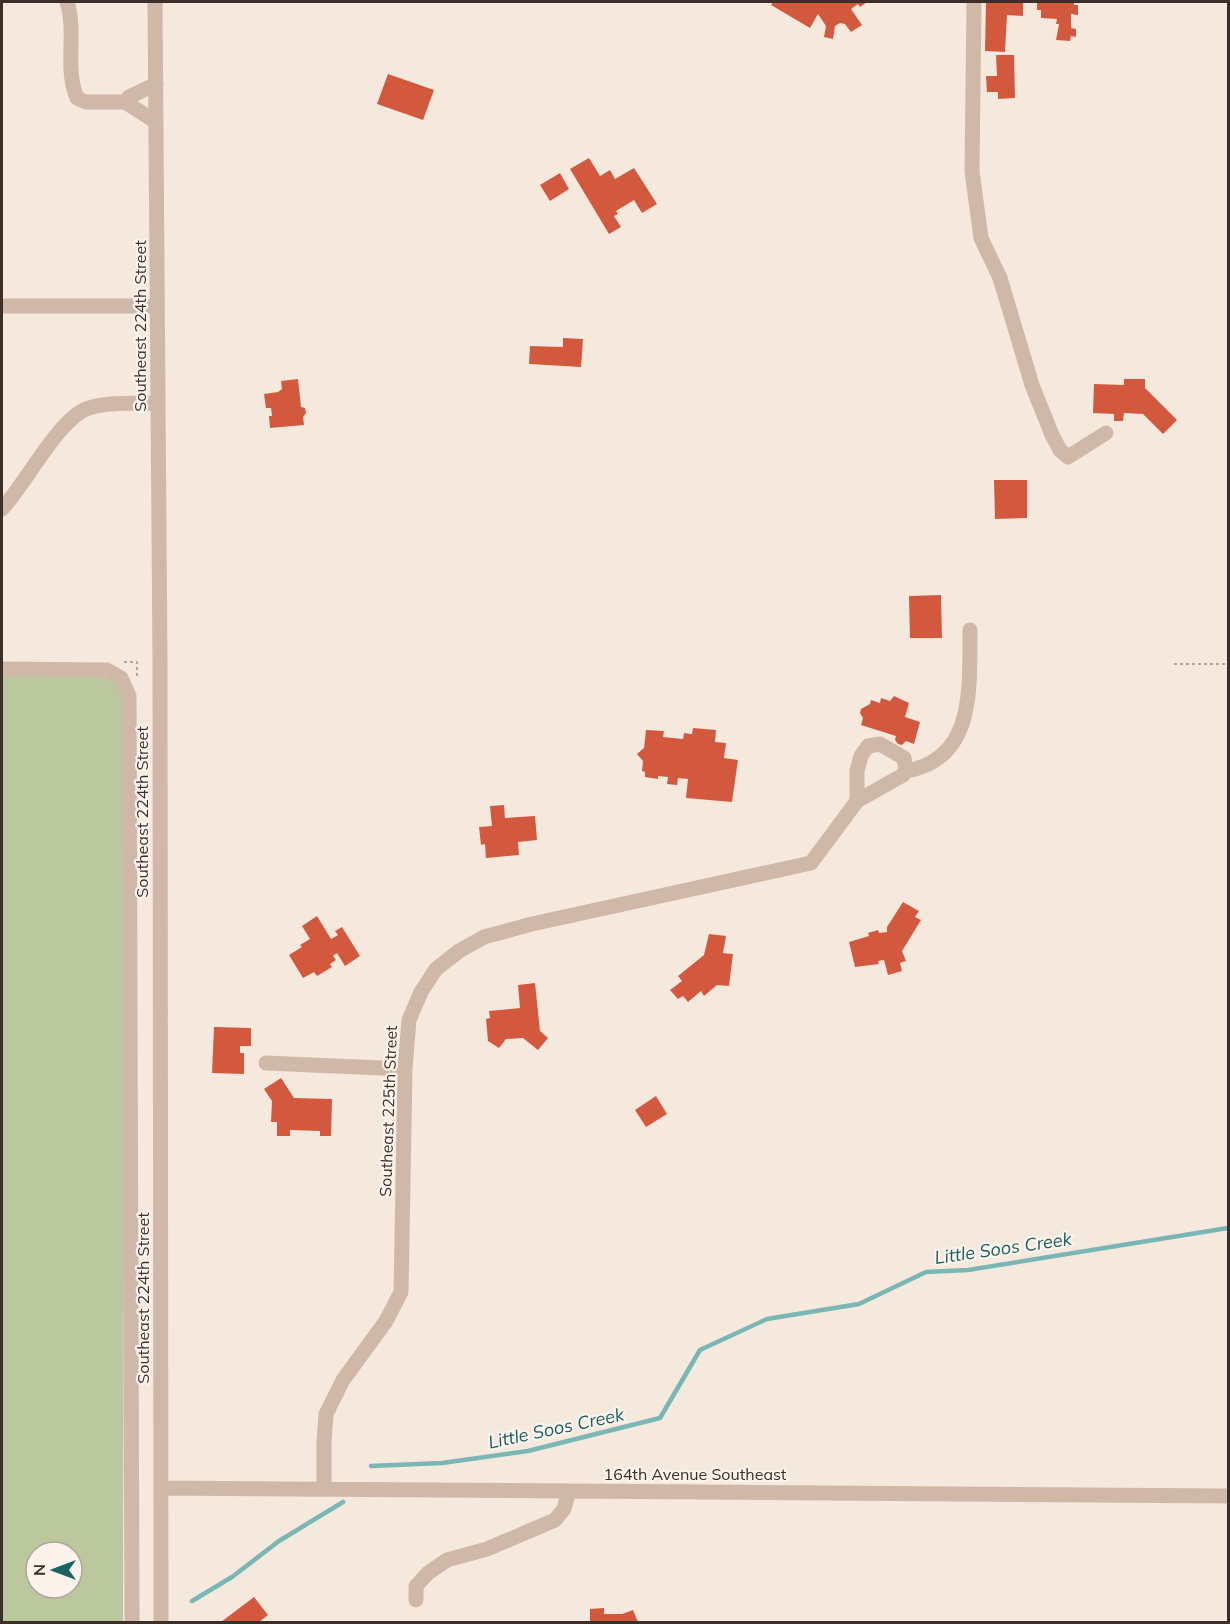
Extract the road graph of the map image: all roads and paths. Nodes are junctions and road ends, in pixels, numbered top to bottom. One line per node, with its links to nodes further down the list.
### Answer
1 (66, 2): 5 (street)
2 (155, 2): 4 (street, Southeast 224th Street)
3 (974, 2): 10 (street)
4 (156, 84): 5 (street); 6 (street, Southeast 224th Street)
5 (125, 102): 6 (street)
6 (156, 122): 8 (street, Southeast 224th Street)
7 (2, 306): 8 (street)
8 (157, 306): 9 (street, Southeast 224th Street)
9 (158, 403): 11 (street); 20 (street, Southeast 224th Street)
10 (1106, 433)
11 (2, 509)
12 (970, 630): 16 (street)
13 (1174, 664): 14 (path)
14 (1228, 664)
15 (2, 669): 25 (street)
16 (906, 771): 17 (street); 17 (street)
17 (857, 801): 19 (street, Southeast 225th Street)
18 (266, 1063): 19 (street)
19 (405, 1069): 21 (street, Southeast 225th Street)
20 (161, 1488): 21 (street, 164th Avenue Southeast); 26 (street, Southeast 224th Street)
21 (324, 1489): 22 (street, 164th Avenue Southeast)
22 (569, 1491): 23 (street, 164th Avenue Southeast); 24 (street)
23 (1228, 1496)
24 (416, 1600)
25 (132, 1623)
26 (161, 1623)

